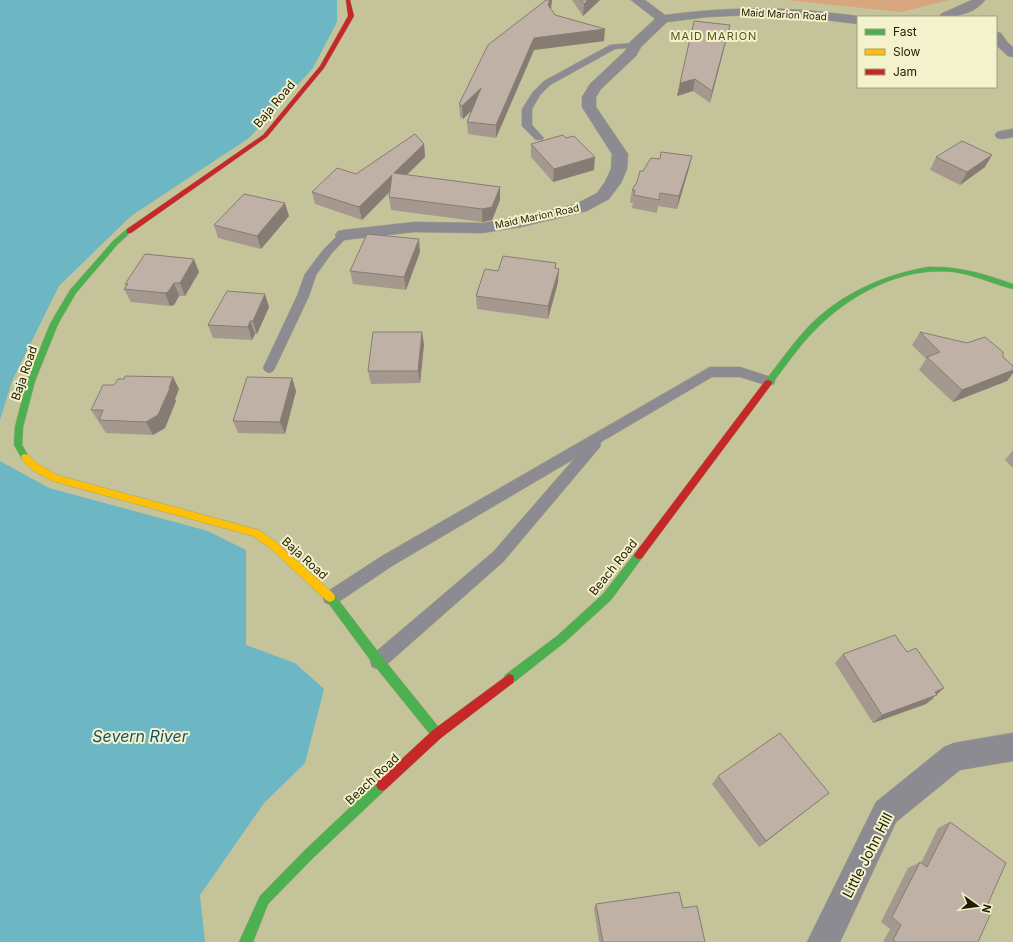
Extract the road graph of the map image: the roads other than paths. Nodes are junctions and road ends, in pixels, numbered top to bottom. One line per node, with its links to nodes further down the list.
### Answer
1 (348, 0): 17 (street, Baja Road)
2 (637, 0): 6 (street)
3 (976, 2): 4 (street); 5 (street)
4 (947, 16)
5 (982, 16)
6 (663, 19): 7 (street, Maid Marion Road); 9 (street, Maid Marion Road)
7 (857, 20)
8 (997, 37): 10 (street)
9 (635, 45): 11 (lane); 12 (street, Maid Marion Road)
10 (1013, 53)
11 (539, 138)
12 (344, 235): 14 (lane)
13 (1013, 287): 15 (street, Beach Road)
14 (269, 368)
15 (769, 381): 16 (lane); 19 (street, Beach Road)
16 (602, 435): 17 (lane); 18 (lane)
17 (331, 598): 18 (street, Baja Road)
18 (378, 661): 19 (street, Baja Road)
19 (437, 734): 21 (street, Beach Road)
20 (1013, 747): 22 (street, Little John Hill)
21 (246, 942)
22 (823, 942)

